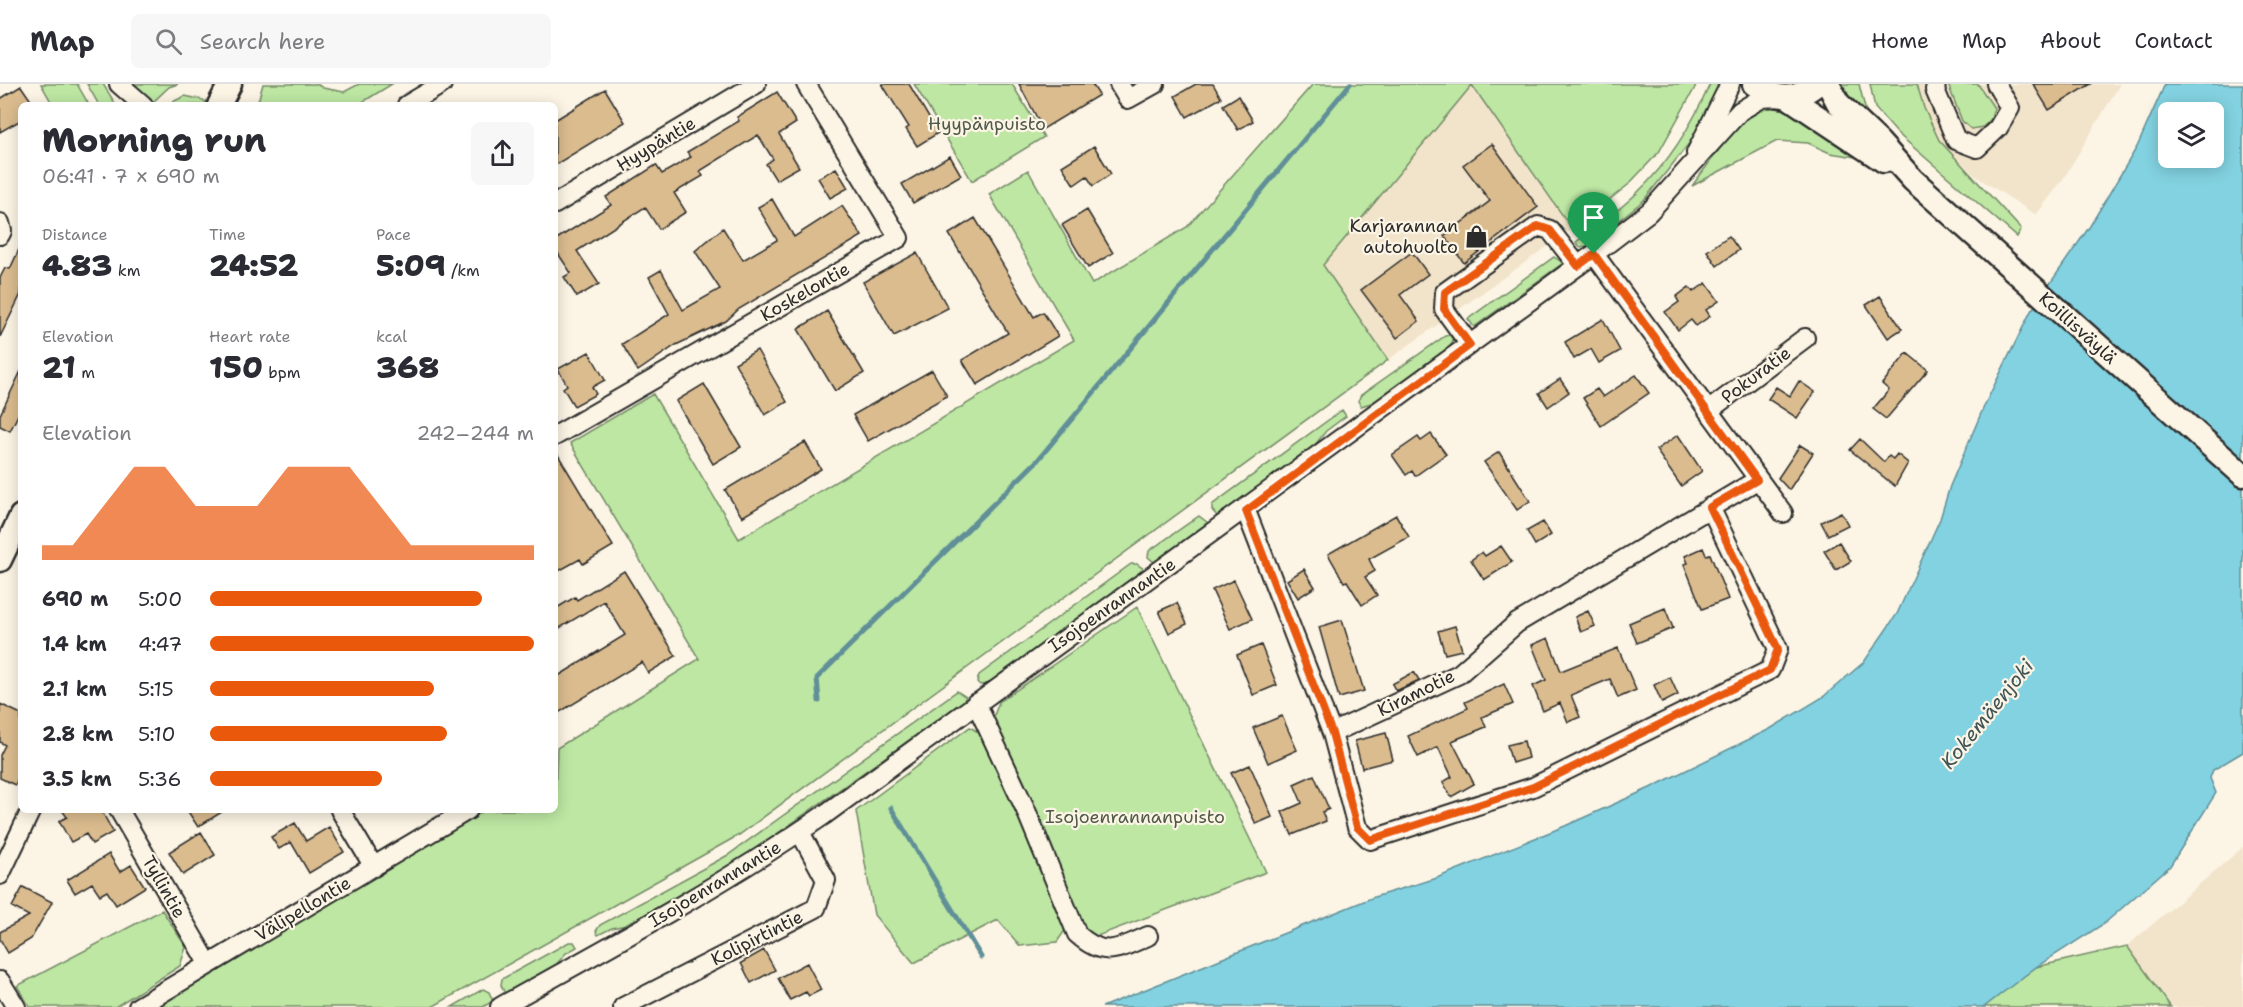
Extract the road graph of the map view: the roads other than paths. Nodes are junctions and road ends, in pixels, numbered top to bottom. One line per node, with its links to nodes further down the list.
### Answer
1 (117, 84): 16 (street); 17 (street)
2 (230, 84): 18 (main road)
3 (244, 84): 19 (main road)
4 (442, 84): 20 (street)
5 (756, 84): 23 (street, Hyypäntie)
6 (806, 84): 31 (street, Koskelontie)
7 (1119, 84): 8 (street)
8 (1155, 84)
9 (1730, 84): 21 (street, Isojoenrannantie)
10 (1754, 84): 15 (main road, Koillisväylä)
11 (1817, 84): 15 (main road)
12 (1828, 84): 22 (main road, Koillisväylä)
13 (1936, 84): 14 (street)
14 (1996, 84)
15 (1783, 97): 21 (street, Isojoenrannantie); 22 (main road, Koillisväylä)
16 (123, 102)
17 (139, 102)
18 (221, 102)
19 (238, 102)
20 (411, 102)
21 (1694, 161): 26 (street, Isojoenrannantie)
22 (1913, 180): 32 (main road, Koillisväylä)
23 (558, 202)
24 (0, 223): 25 (street)
25 (0, 235)
26 (1594, 254): 27 (street, Isojoenrannantie); 30 (street)
27 (1578, 266): 29 (street, Isojoenrannantie); 29 (street)
28 (1805, 339): 30 (street, Pokuratie)
29 (1470, 345): 35 (street, Isojoenrannantie)
30 (1708, 411): 33 (street)
31 (558, 434)
32 (2243, 475)
33 (1757, 480): 34 (street, Kiramotie); 36 (street)
34 (1710, 507): 40 (street, Kiramotie); 40 (street)
35 (1246, 511): 39 (street, Isojoenrannantie); 40 (street)
36 (1783, 513)
37 (18, 522): 38 (main road)
38 (0, 560)
39 (976, 703): 45 (street, Isojoenrannantie); 48 (street)
40 (1332, 733)
41 (30, 813): 47 (street)
42 (121, 813): 49 (street, Tyllintie)
43 (342, 813): 46 (street)
44 (463, 813): 46 (street, Välipellontie)
45 (800, 832): 53 (street, Isojoenrannantie); 54 (street, Kolipirtintie)
46 (374, 867): 49 (street, Välipellontie)
47 (0, 875)
48 (1148, 936)
49 (208, 965): 52 (street, Välipellontie)
50 (0, 981): 51 (street)
51 (16, 1007)
52 (138, 1007)
53 (500, 1007)
54 (623, 1007)

